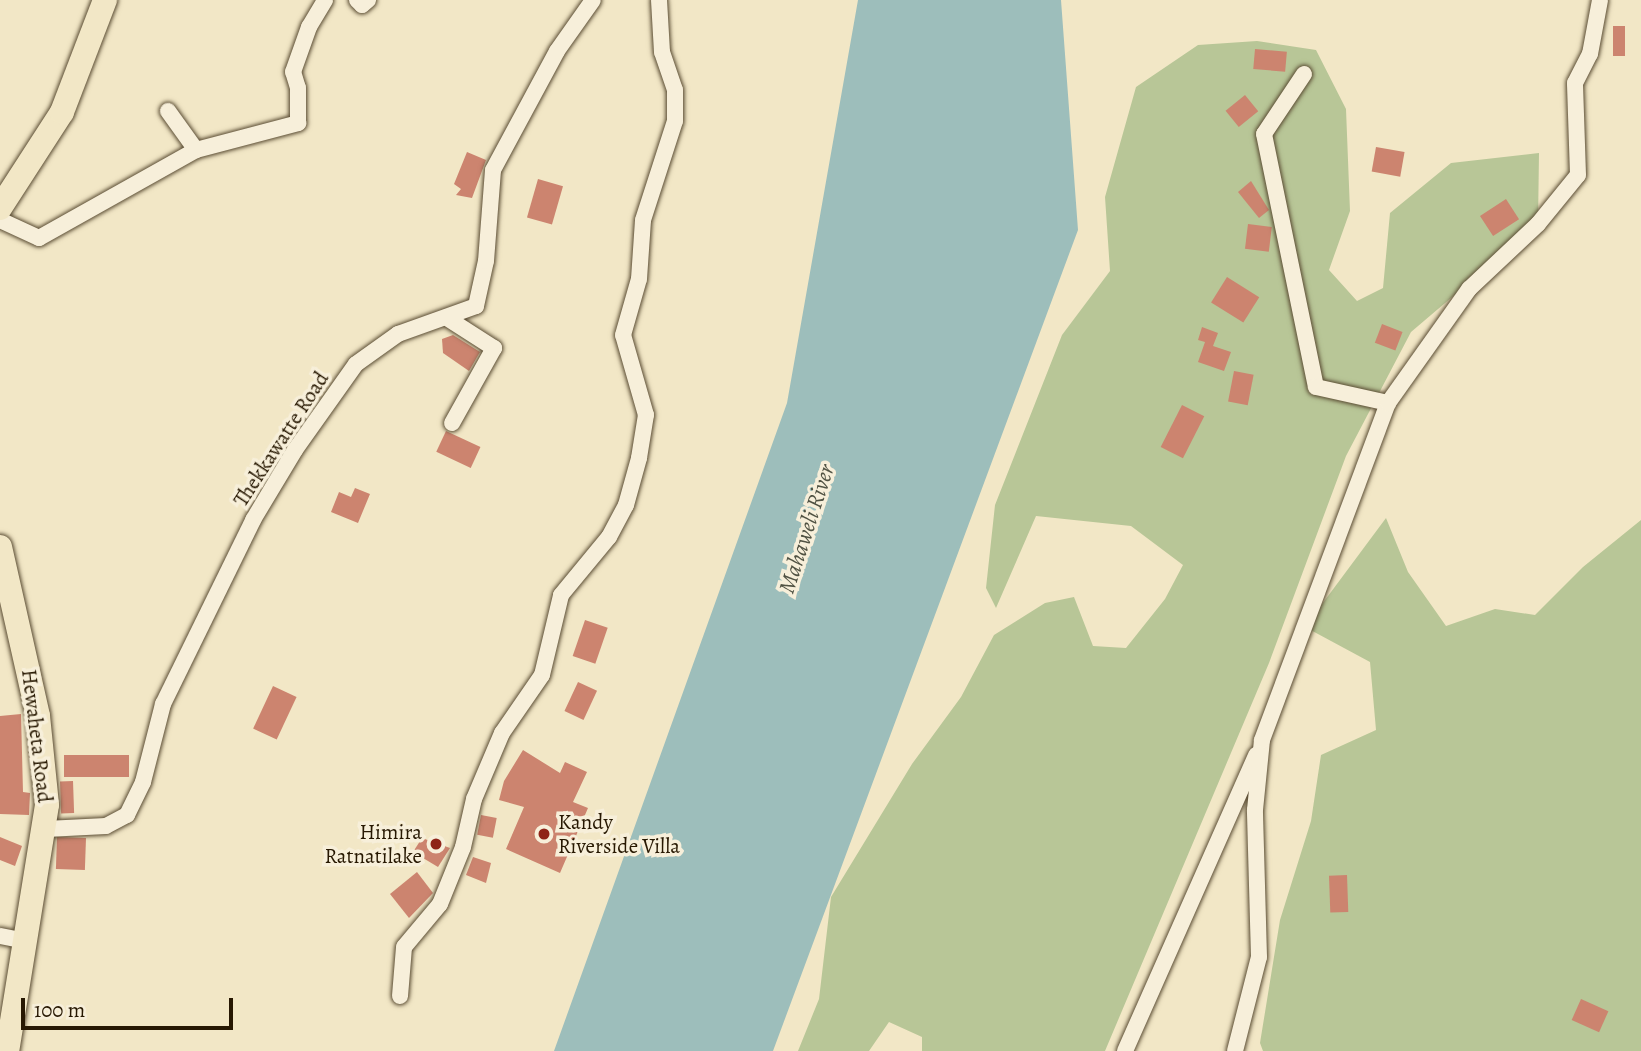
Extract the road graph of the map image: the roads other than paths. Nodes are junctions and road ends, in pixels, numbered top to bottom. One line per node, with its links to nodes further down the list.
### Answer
1 (106, 0): 11 (highway)
2 (325, 0): 10 (street)
3 (357, 0): 4 (street)
4 (368, 0)
5 (593, 0): 13 (street, Thekkawatte Road)
6 (659, 0): 22 (street)
7 (1600, 0): 14 (street)
8 (1304, 74): 14 (street)
9 (168, 111): 10 (street)
10 (196, 150): 12 (street)
11 (0, 208)
12 (0, 220)
13 (447, 318): 15 (street); 19 (street, Thekkawatte Road)
14 (1388, 403): 18 (street)
15 (452, 423)
16 (0, 547): 17 (highway, Hewaheta Road)
17 (4, 601): 19 (highway, Hewaheta Road)
18 (1262, 740): 24 (street); 25 (street)
19 (46, 829): 21 (highway, Hewaheta Road)
20 (0, 936): 21 (street)
21 (26, 941): 23 (highway, Hewaheta Road)
22 (400, 996)
23 (7, 1051)
24 (1125, 1051)
25 (1235, 1051)

